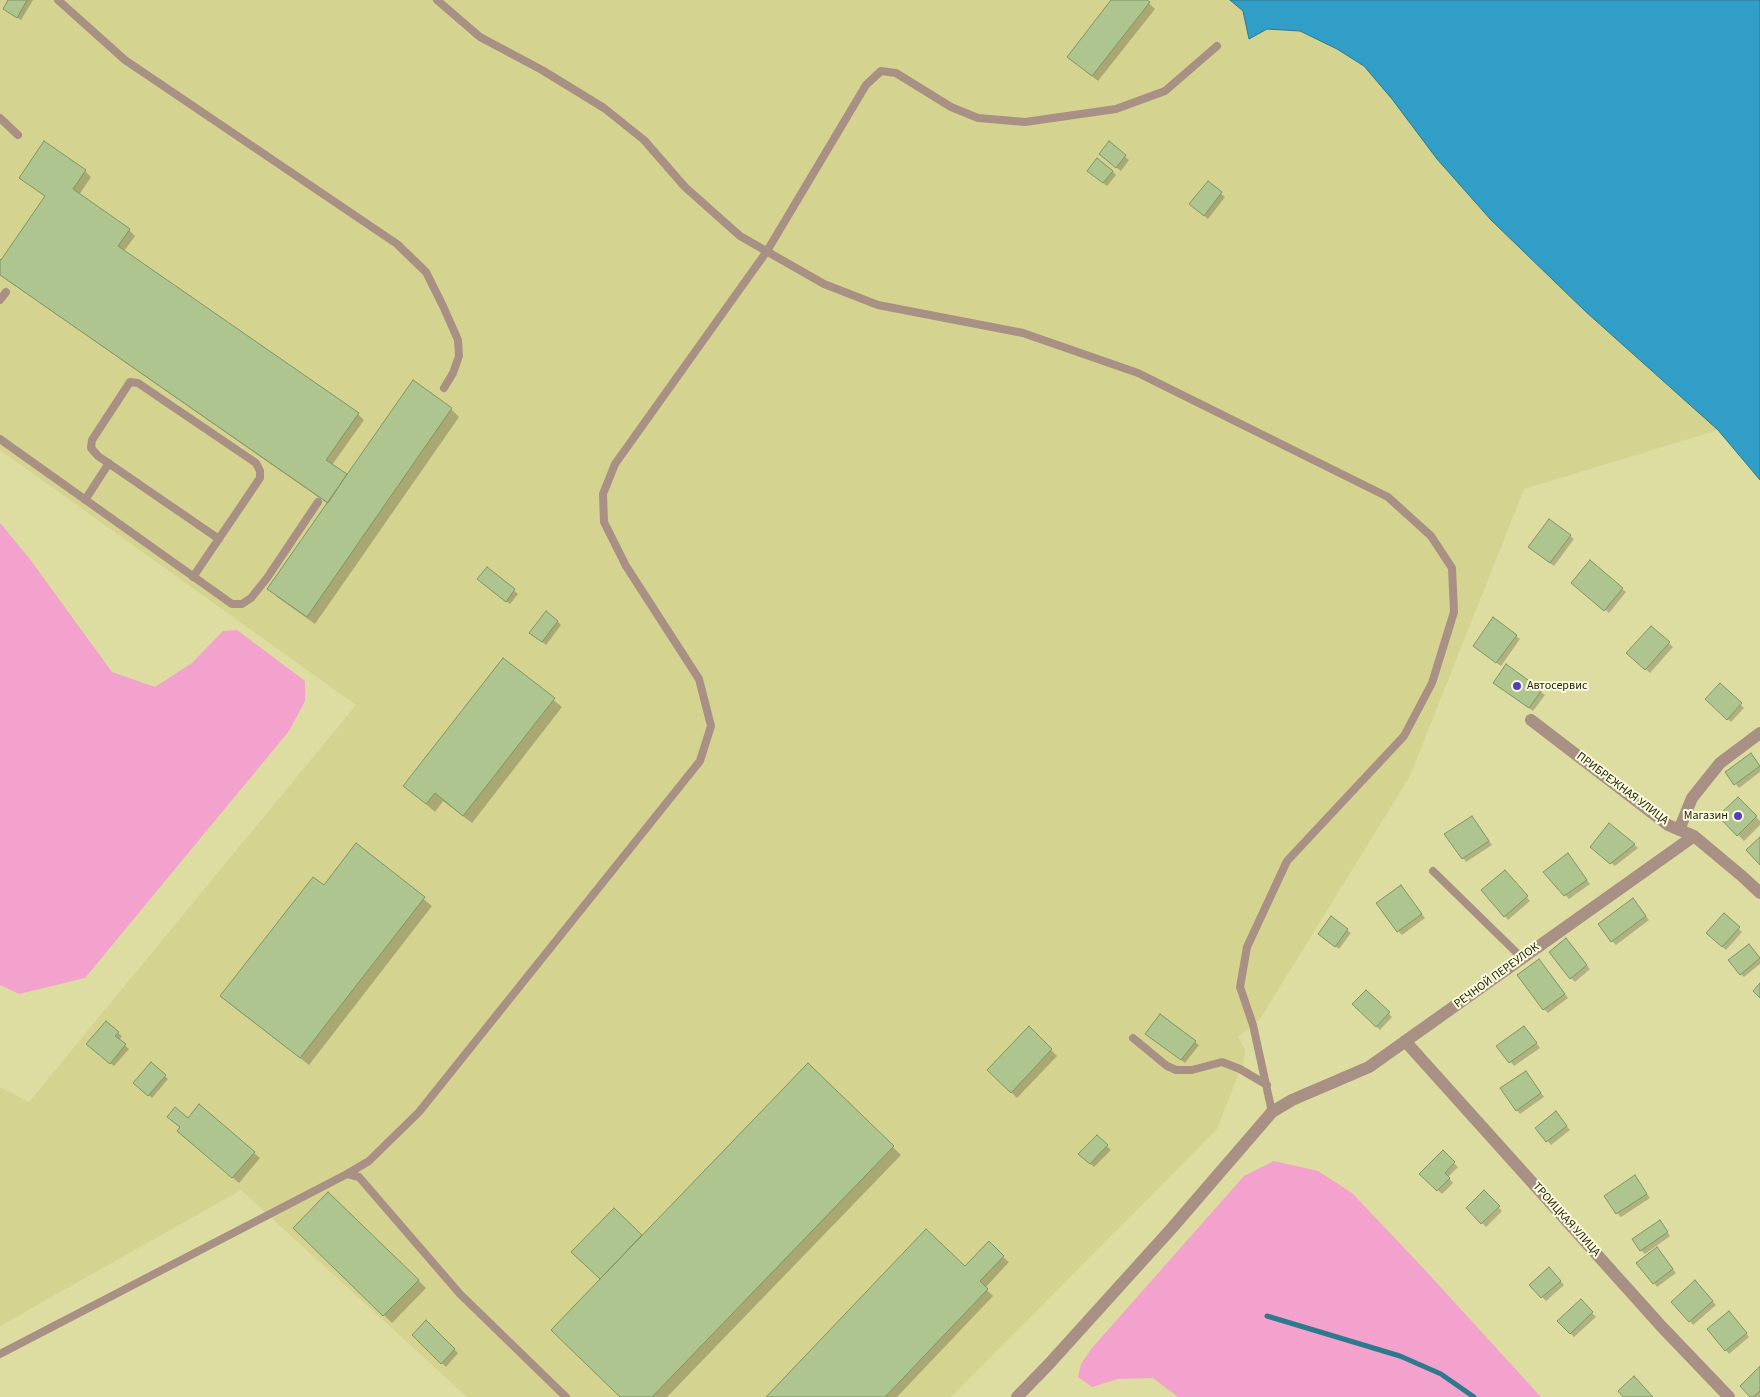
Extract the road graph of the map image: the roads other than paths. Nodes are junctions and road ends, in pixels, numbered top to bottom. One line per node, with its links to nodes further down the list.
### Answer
1 (58, 0): 9 (lane)
2 (437, 0): 6 (lane)
3 (1217, 46): 6 (lane)
4 (0, 118): 5 (lane)
5 (18, 135)
6 (767, 251): 25 (lane); 27 (lane)
7 (6, 292): 8 (lane)
8 (0, 300)
9 (444, 388)
10 (0, 439): 12 (lane)
11 (109, 463): 12 (lane); 14 (lane); 14 (lane)
12 (85, 500): 15 (lane)
13 (318, 502): 15 (lane)
14 (219, 539): 15 (lane)
15 (193, 577)
16 (1532, 720): 18 (street, ПРИБРЕЖНАЯ УЛИЦА)
17 (1760, 733): 18 (street)
18 (1680, 830): 19 (street, ПРИБРЕЖНАЯ УЛИЦА)
19 (1694, 836): 21 (street, ПРИБРЕЖНАЯ УЛИЦА); 22 (street, РЕЧНОЙ ПЕРЕУЛОК)
20 (1433, 871): 22 (lane)
21 (1760, 893)
22 (1522, 958): 24 (street, РЕЧНОЙ ПЕРЕУЛОК)
23 (1133, 1038): 25 (lane)
24 (1405, 1041): 26 (street, РЕЧНОЙ ПЕРЕУЛОК); 31 (street, ТРОИЦКАЯ УЛИЦА)
25 (1267, 1084): 26 (lane)
26 (1272, 1112): 30 (street, РЕЧНОЙ ПЕРЕУЛОК)
27 (347, 1174): 28 (lane); 29 (lane)
28 (0, 1354)
29 (566, 1397)
30 (1017, 1397)
31 (1730, 1397)

